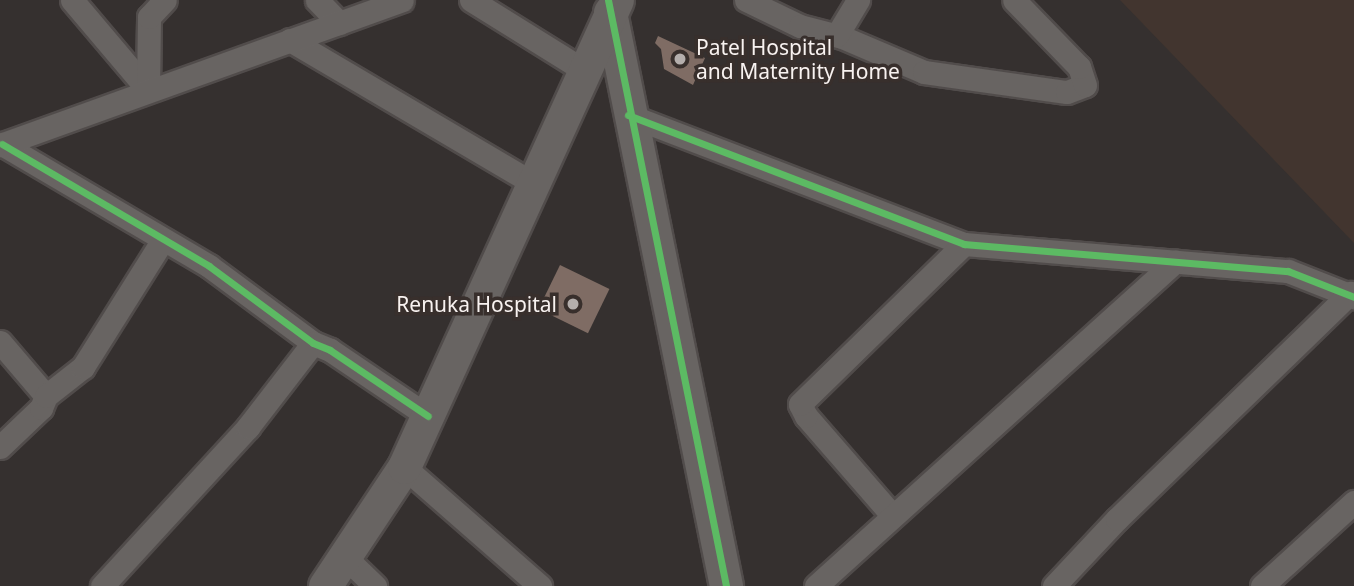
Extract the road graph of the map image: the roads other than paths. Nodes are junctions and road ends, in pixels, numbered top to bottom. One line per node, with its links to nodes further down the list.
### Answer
1 (72, 0): 14 (street)
2 (164, 0): 14 (street)
3 (317, 0): 10 (street)
4 (402, 0): 10 (street)
5 (471, 0): 13 (street)
6 (746, 0): 11 (street)
7 (858, 0): 11 (street)
8 (1014, 0): 11 (street)
9 (612, 5): 13 (main road); 15 (main road)
10 (339, 23): 12 (street)
11 (837, 35)
12 (290, 40): 14 (street); 17 (street)
13 (585, 71): 17 (main road)
14 (148, 90): 16 (street)
15 (628, 115): 19 (street); 35 (main road)
16 (1, 144): 18 (street)
17 (534, 184): 25 (main road)
18 (162, 242): 23 (street); 24 (street)
19 (964, 244): 20 (street); 29 (street)
20 (1175, 262): 21 (street); 29 (street)
21 (1352, 295): 37 (street)
22 (0, 342): 24 (street)
23 (313, 343): 25 (street); 31 (street)
24 (46, 396): 26 (street)
25 (428, 416): 27 (main road)
26 (0, 447)
27 (404, 467): 30 (main road); 34 (street)
28 (1354, 502): 38 (street)
29 (892, 515): 36 (street)
30 (345, 556): 32 (main road); 33 (street)
31 (102, 586)
32 (325, 586)
33 (375, 586)
34 (540, 586)
35 (726, 586)
36 (816, 586)
37 (1054, 586)
38 (1262, 586)

